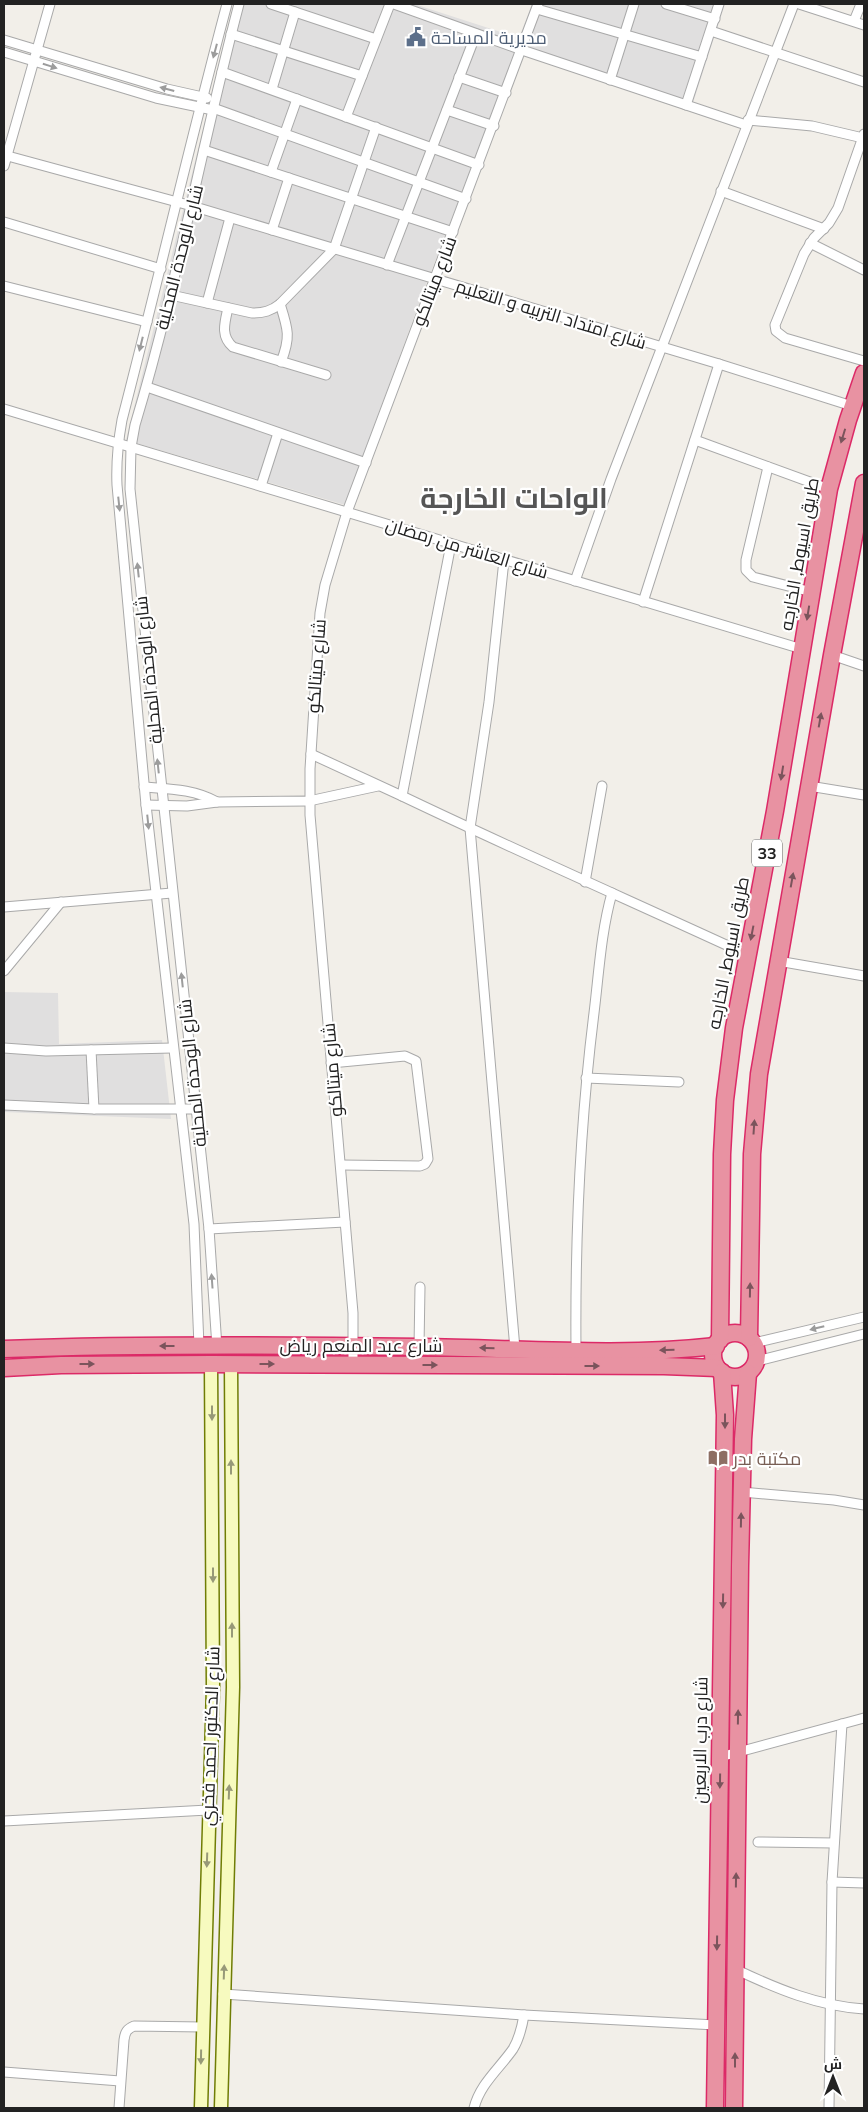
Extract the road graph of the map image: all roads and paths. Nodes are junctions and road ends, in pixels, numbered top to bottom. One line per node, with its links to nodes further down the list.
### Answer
1 (50, 4): 24 (street)
2 (227, 4): 38 (street, شارع الوحدة المحلية, one-way to 38)
3 (239, 4): 19 (street, شارع الوحدة المحلية)
4 (272, 4): 14 (street)
5 (392, 4): 13 (street); 22 (street)
6 (634, 4): 21 (street)
7 (666, 4): 15 (street)
8 (719, 4): 15 (street)
9 (794, 4): 28 (street)
10 (798, 4): 16 (street)
11 (861, 4): 16 (street)
12 (538, 6): 21 (street); 25 (street, شارع ميتالكو)
13 (418, 8): 20 (street)
14 (296, 12): 22 (street); 26 (street)
15 (714, 18): 18 (street)
16 (854, 21): 17 (street)
17 (864, 25)
18 (710, 31): 28 (street); 29 (street)
19 (231, 34): 26 (street); 31 (street, شارع الوحدة المحلية)
20 (476, 34): 25 (street); 33 (street)
21 (624, 34): 29 (street); 34 (street)
22 (376, 39): 32 (street)
23 (4, 40): 24 (street)
24 (37, 50): 30 (street); 38 (street, one-way to 24)
25 (522, 50): 34 (street); 37 (street, شارع ميتالكو)
26 (283, 51): 32 (street); 36 (street)
27 (4, 52): 30 (street)
28 (774, 52): 35 (street); 45 (street)
29 (702, 57): 40 (street)
30 (34, 61): 42 (street, one-way to 42); 53 (street)
31 (222, 72): 36 (street); 41 (street, شارع الوحدة المحلية)
32 (362, 76): 44 (street)
33 (459, 77): 37 (street); 43 (street)
34 (610, 80): 40 (street)
35 (864, 82)
36 (272, 90): 39 (street)
37 (506, 93): 46 (street, شارع ميتالكو)
38 (202, 97): 41 (street); 42 (street, شارع الوحدة المحلية)
39 (297, 99): 44 (street); 48 (street)
40 (686, 105): 45 (street)
41 (214, 106): 42 (street); 48 (street); 52 (street, شارع الوحدة المحلية)
42 (199, 107): 62 (street, شارع الوحدة المحلية)
43 (446, 110): 46 (street); 50 (street)
44 (346, 116): 47 (street)
45 (747, 122): 49 (street); 59 (street)
46 (494, 126): 55 (street, شارع ميتالكو)
47 (376, 127): 50 (street); 54 (street)
48 (285, 134): 54 (street); 56 (street)
49 (864, 136): 51 (street)
50 (432, 148): 55 (street); 58 (street)
51 (862, 149): 67 (street)
52 (204, 150): 56 (street); 63 (street, شارع الوحدة المحلية)
53 (5, 159): 62 (street, شارع امتداد التربيه و التعليم)
54 (364, 162): 58 (street); 60 (street)
55 (479, 165): 61 (street, شارع ميتالكو)
56 (271, 172): 57 (street)
57 (289, 178): 60 (street); 68 (street)
58 (419, 182): 61 (street); 64 (street)
59 (721, 190): 67 (street); 82 (street)
60 (351, 199): 64 (street); 71 (street)
61 (466, 199): 69 (street, شارع ميتالكو)
62 (177, 202): 63 (street, شارع امتداد التربيه و التعليم); 73 (street, شارع الوحدة المحلية)
63 (192, 206): 65 (street, شارع امتداد التربيه و التعليم); 77 (street, شارع الوحدة المحلية)
64 (406, 217): 69 (street); 72 (street)
65 (230, 218): 68 (street, شارع امتداد التربيه و التعليم); 78 (street)
66 (4, 222): 73 (street)
67 (824, 229): 70 (street)
68 (272, 230): 71 (street, شارع امتداد التربيه و التعليم)
69 (453, 232): 75 (street, شارع ميتالكو)
70 (810, 243): 74 (street); 83 (street)
71 (334, 249): 72 (street, شارع امتداد التربيه و التعليم); 79 (street)
72 (387, 265): 75 (street, شارع امتداد التربيه و التعليم)
73 (161, 269): 81 (street, شارع الوحدة المحلية)
74 (864, 270)
75 (434, 279): 82 (street, شارع امتداد التربيه و التعليم); 95 (street, شارع ميتالكو)
76 (4, 286): 81 (street)
77 (171, 295): 78 (street); 88 (street, شارع الوحدة المحلية)
78 (207, 303): 80 (street)
79 (280, 304): 80 (street); 84 (street)
80 (228, 308): 84 (street)
81 (147, 322): 93 (street, شارع الوحدة المحلية, one-way to 93)
82 (661, 348): 85 (street, شارع امتداد التربيه و التعليم); 104 (street)
83 (864, 361)
84 (281, 362): 87 (street)
85 (719, 364): 89 (street, شارع امتداد التربيه و التعليم); 92 (street)
86 (864, 373): 89 (highway, طريق اسيوط, الخارجه / 33)
87 (326, 375)
88 (147, 387): 91 (street); 94 (street, شارع الوحدة المحلية)
89 (852, 406): 99 (highway, طريق اسيوط, الخارجه / 33, one-way to 99)
90 (4, 409): 93 (street, شارع العاشر من رمضان)
91 (278, 433): 95 (street); 98 (street)
92 (695, 440): 96 (street); 106 (street)
93 (117, 444): 94 (street, شارع العاشر من رمضان); 114 (street, شارع الوحدة المحلية, one-way to 114)
94 (131, 447): 98 (street, شارع العاشر من رمضان); 115 (street, شارع الوحدة المحلية, one-way to 94)
95 (366, 463): 101 (street, شارع ميتالكو)
96 (768, 467): 99 (street); 105 (street)
97 (864, 483): 100 (highway, 33)
98 (261, 486): 101 (street, شارع العاشر من رمضان)
99 (829, 489): 105 (highway, طريق اسيوط, الخارجه / 33)
100 (862, 500): 108 (highway, 33)
101 (348, 512): 102 (street, شارع العاشر من رمضان); 110 (street, شارع ميتالكو)
102 (450, 544): 103 (street, شارع العاشر من رمضان); 117 (street)
103 (504, 560): 104 (street, شارع العاشر من رمضان); 122 (street)
104 (575, 581): 106 (street, شارع العاشر من رمضان)
105 (812, 592): 107 (highway, طريق اسيوط, الخارجه / 33, one-way to 107)
106 (643, 602): 107 (street, شارع العاشر من رمضان)
107 (802, 649): 129 (highway, طريق اسيوط, الخارجه / 33, one-way to 129)
108 (832, 655): 109 (street); 113 (highway, 33, one-way to 108)
109 (864, 666)
110 (311, 754): 111 (street); 118 (street, شارع ميتالكو)
111 (378, 786): 117 (street); 118 (street)
112 (602, 786): 123 (street)
113 (809, 786): 116 (street); 130 (highway, 33, one-way to 113)
114 (144, 787): 115 (street); 120 (street, شارع الوحدة المحلية)
115 (161, 788): 119 (street); 121 (street, شارع الوحدة المحلية)
116 (864, 795)
117 (402, 796): 122 (street)
118 (309, 801): 119 (street); 136 (street, شارع ميتالكو)
119 (217, 802): 121 (street)
120 (146, 805): 121 (street); 126 (street, شارع الوحدة المحلية, one-way to 126)
121 (163, 805): 125 (street, شارع الوحدة المحلية)
122 (470, 828): 123 (street); 159 (street)
123 (585, 882): 124 (street)
124 (612, 892): 129 (street); 137 (street)
125 (172, 893): 126 (street); 142 (street, شارع الوحدة المحلية, one-way to 125)
126 (155, 894): 127 (street); 134 (street, شارع الوحدة المحلية)
127 (62, 902): 128 (street); 131 (street)
128 (4, 908)
129 (748, 955): 152 (highway, طريق اسيوط, الخارجه / 33)
130 (778, 961): 132 (street); 151 (highway, 33, one-way to 130)
131 (4, 971)
132 (864, 976)
133 (4, 1048): 135 (street)
134 (172, 1048): 135 (street); 141 (street, شارع الوحدة المحلية)
135 (91, 1050): 140 (street)
136 (331, 1063): 143 (street, شارع ميتالكو); 143 (street)
137 (586, 1078): 138 (street); 160 (street)
138 (679, 1082)
139 (4, 1105): 140 (street)
140 (94, 1109): 141 (street)
141 (180, 1109): 142 (street); 148 (street, شارع الوحدة المحلية)
142 (196, 1109): 145 (street, شارع الوحدة المحلية)
143 (341, 1165): 144 (street, شارع ميتالكو)
144 (345, 1222): 145 (street); 156 (street, شارع ميتالكو)
145 (209, 1229): 147 (street, شارع الوحدة المحلية, one-way to 145)
146 (420, 1287): 157 (street)
147 (214, 1305): 148 (street); 155 (street, شارع الوحدة المحلية)
148 (198, 1306): 153 (street, شارع الوحدة المحلية)
149 (864, 1316): 151 (street, one-way to 151)
150 (864, 1334): 165 (street)
151 (752, 1341): 152 (highway); 165 (highway)
152 (718, 1343): 160 (highway, شارع عبد المنعم رياض, one-way to 160); 167 (highway)
153 (200, 1346): 154 (highway, شارع عبد المنعم رياض, one-way to 154); 155 (highway, شارع عبد المنعم رياض)
154 (62, 1347): 158 (highway, شارع عبد المنعم رياض); 161 (highway)
155 (217, 1347): 156 (highway, شارع عبد المنعم رياض)
156 (353, 1347): 157 (highway, شارع عبد المنعم رياض); 164 (street, شارع ميتالكو)
157 (419, 1347): 159 (highway, شارع عبد المنعم رياض, one-way to 157)
158 (4, 1349)
159 (515, 1349): 160 (highway, شارع عبد المنعم رياض)
160 (576, 1350)
161 (61, 1364): 162 (highway, شارع عبد المنعم رياض, one-way to 162); 166 (highway, شارع عبد المنعم رياض)
162 (211, 1364): 163 (highway, شارع عبد المنعم رياض); 173 (street, شارع الدكتور احمد فخري, one-way to 173)
163 (231, 1364): 164 (highway, شارع عبد المنعم رياض, one-way to 164); 174 (street, شارع الدكتور احمد فخري, one-way to 163)
164 (352, 1364): 167 (highway, شارع عبد المنعم رياض, one-way to 167)
165 (752, 1367): 167 (highway); 168 (highway, شارع درب الاربعين)
166 (4, 1368)
167 (719, 1370): 170 (highway, شارع درب الاربعين, one-way to 170)
168 (742, 1492): 169 (street); 171 (highway, شارع درب الاربعين, one-way to 168)
169 (864, 1505)
170 (724, 1540): 171 (highway); 172 (highway, شارع درب الاربعين)
171 (740, 1540): 172 (highway, شارع درب الاربعين)
172 (732, 1566): 177 (highway, شارع درب الاربعين, one-way to 172); 178 (highway, شارع درب الاربعين, one-way to 178)
173 (214, 1687): 174 (street); 179 (street, شارع الدكتور احمد فخري)
174 (233, 1687): 186 (street, شارع الدكتور احمد فخري, one-way to 174)
175 (864, 1718): 176 (street)
176 (842, 1724): 177 (street); 182 (street)
177 (738, 1753): 178 (street); 187 (highway, شارع درب الاربعين, one-way to 177)
178 (720, 1757): 192 (highway, شارع درب الاربعين, one-way to 192)
179 (208, 1810): 180 (street); 185 (street, شارع الدكتور احمد فخري, one-way to 185)
180 (4, 1821)
181 (758, 1842): 182 (street)
182 (834, 1843): 183 (street)
183 (832, 1882): 184 (street); 189 (street)
184 (864, 1884)
185 (205, 1923): 186 (street); 193 (street, شارع الدكتور احمد فخري)
186 (225, 1924): 188 (street, شارع الدكتور احمد فخري, one-way to 186)
187 (735, 1970): 189 (street); 201 (highway, شارع درب الاربعين, one-way to 187)
188 (223, 1994): 191 (street); 198 (street, شارع الدكتور احمد فخري)
189 (831, 2006): 190 (street); 202 (street)
190 (864, 2010)
191 (524, 2015): 192 (street); 199 (street)
192 (716, 2025): 200 (highway, شارع درب الاربعين)
193 (202, 2027): 195 (street); 197 (street, شارع الدكتور احمد فخري, one-way to 197)
194 (4, 2072): 195 (street)
195 (120, 2081): 196 (street)
196 (119, 2108)
197 (200, 2108)
198 (221, 2108)
199 (474, 2108)
200 (715, 2108)
201 (734, 2108)
202 (829, 2108)

